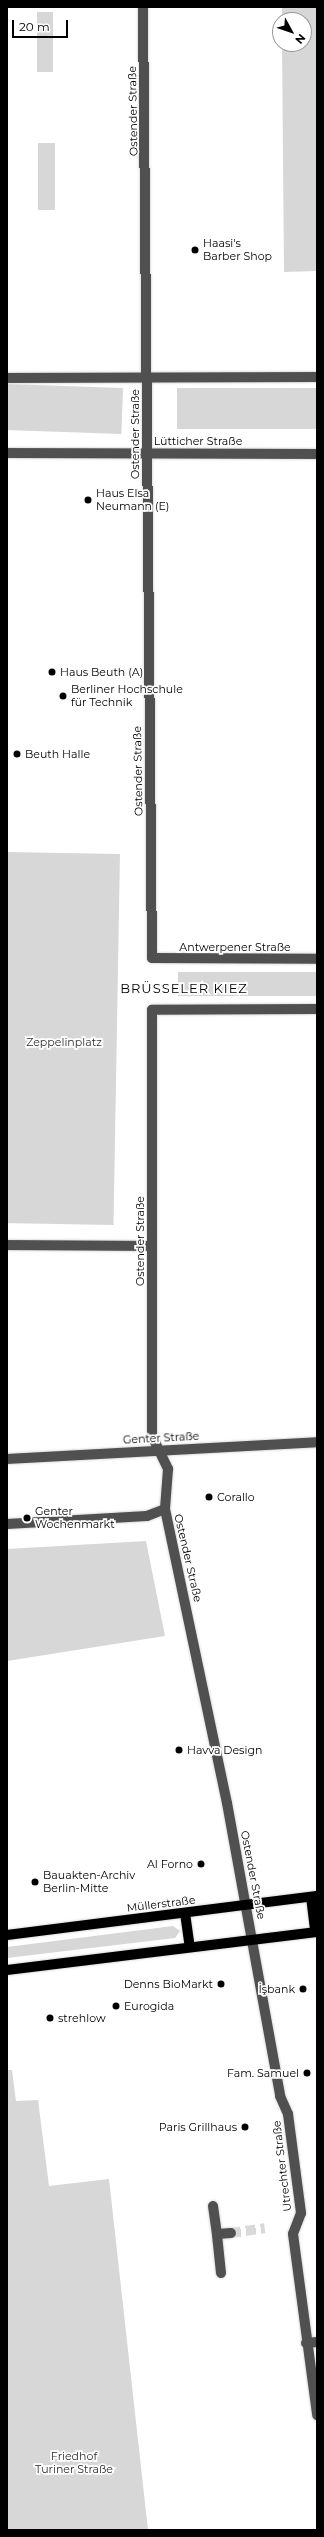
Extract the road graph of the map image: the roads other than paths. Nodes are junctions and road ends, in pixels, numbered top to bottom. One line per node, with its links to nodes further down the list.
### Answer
1 (143, 7): 4 (street, Ostender Straße)
2 (317, 377): 4 (street)
3 (7, 378): 4 (street)
4 (147, 378): 5 (street, Ostender Straße)
5 (147, 453): 6 (street, Lütticher Straße); 7 (street, Lütticher Straße); 8 (street, Ostender Straße)
6 (7, 454)
7 (317, 454)
8 (152, 958): 9 (street, Antwerpener Straße)
9 (317, 959)
10 (317, 1009): 12 (street, Ostender Straße)
11 (7, 1244): 12 (street)
12 (152, 1246): 14 (street, Ostender Straße)
13 (317, 1442): 14 (street, Genter Straße)
14 (159, 1449): 15 (street, Genter Straße); 16 (street, Ostender Straße)
15 (7, 1459)
16 (165, 1509): 17 (street); 19 (street, Ostender Straße)
17 (7, 1524)
18 (314, 1897): 19 (main road, Müllerstraße); 21 (main road)
19 (247, 1905): 20 (main road, Müllerstraße); 23 (street, Ostender Straße)
20 (185, 1913): 22 (main road, Müllerstraße); 24 (main road)
21 (316, 1932): 23 (main road)
22 (7, 1935)
23 (253, 1940): 24 (main road); 31 (street, Utrechter Straße)
24 (190, 1947): 25 (main road)
25 (7, 1970)
26 (213, 2206): 28 (street)
27 (231, 2232): 28 (street)
28 (217, 2234): 29 (street)
29 (221, 2272)
30 (317, 2342): 31 (street)
31 (306, 2343): 32 (street, Utrechter Straße)
32 (317, 2415)

